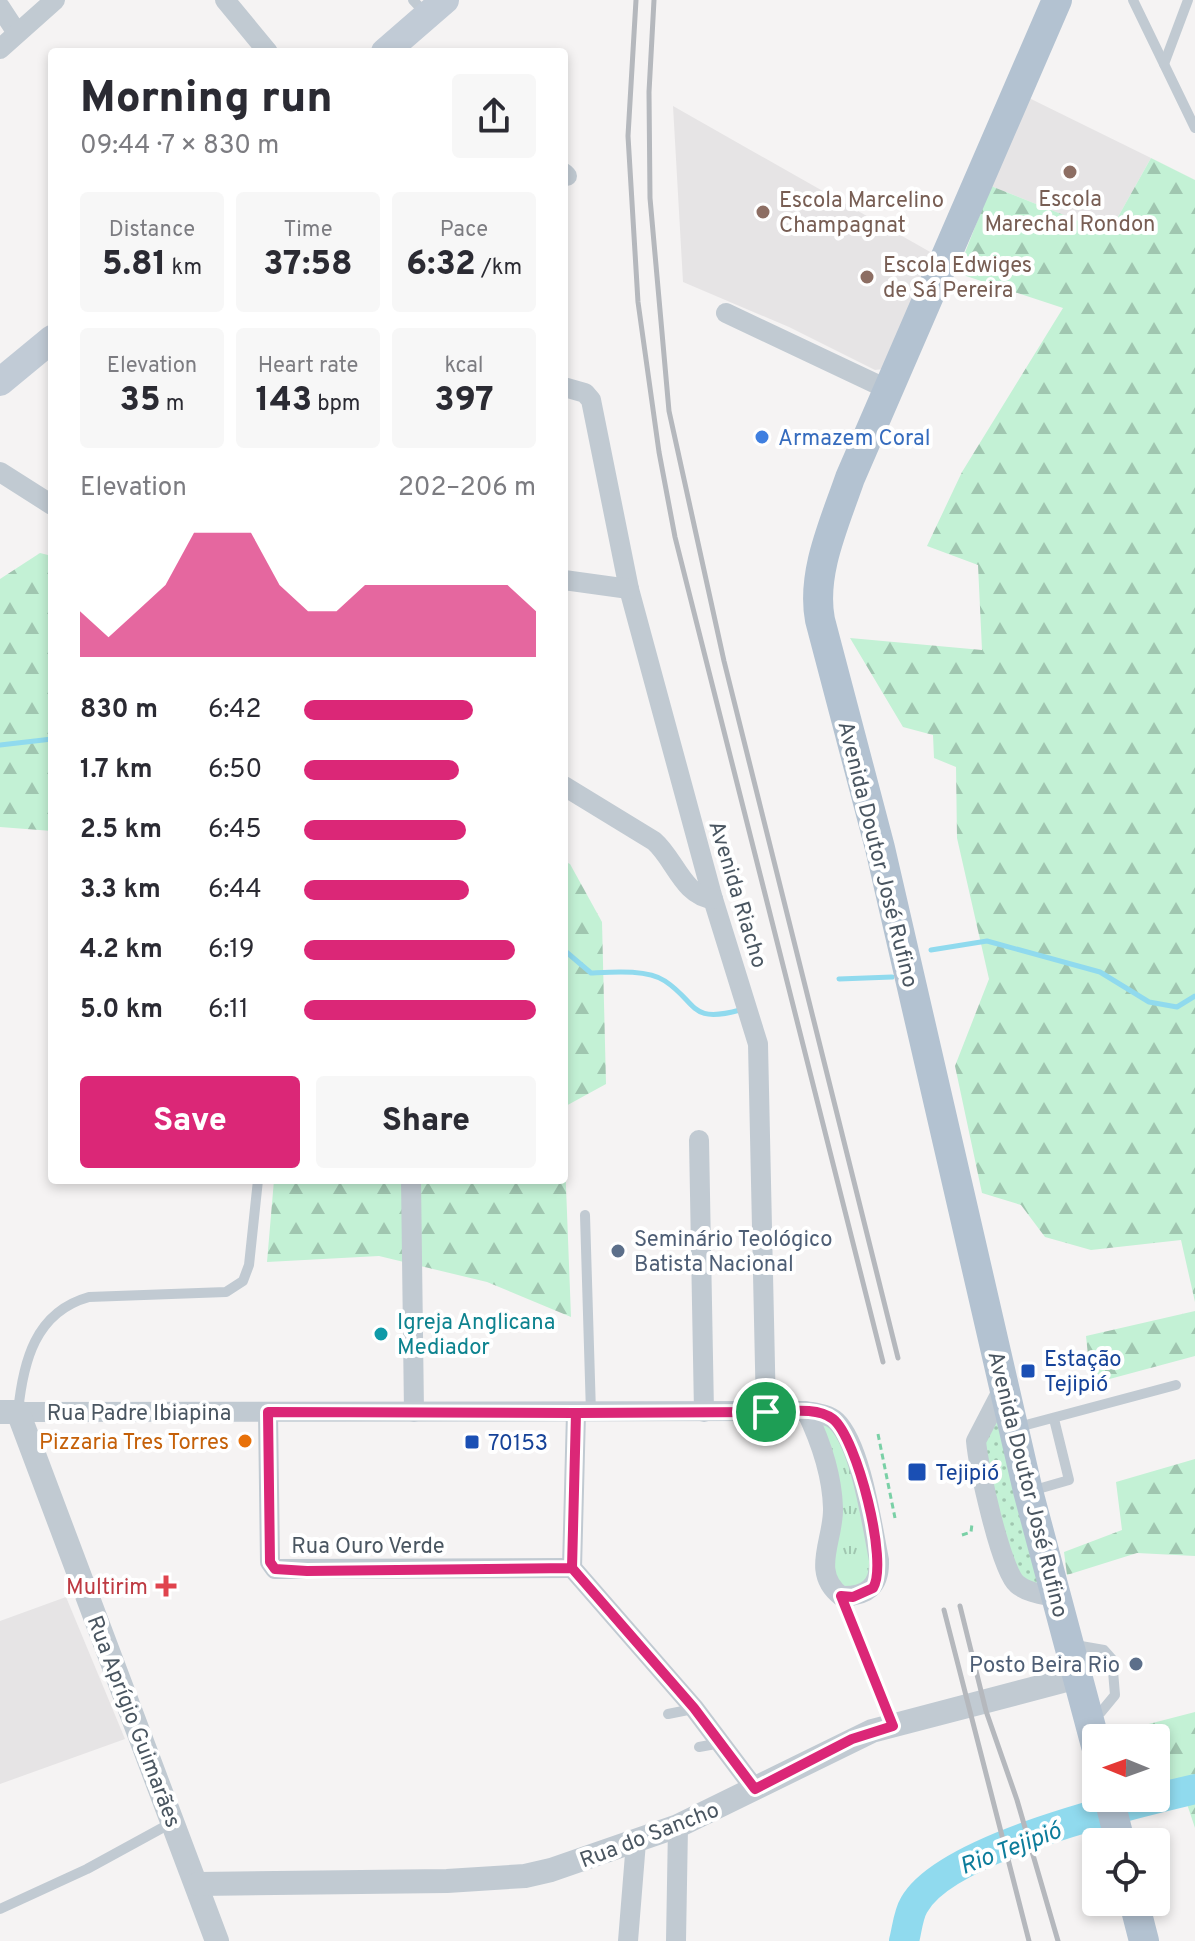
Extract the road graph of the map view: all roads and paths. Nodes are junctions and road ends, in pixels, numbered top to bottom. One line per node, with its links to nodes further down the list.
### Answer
1 (55, 0): 8 (street)
2 (225, 0): 9 (street)
3 (1057, 0): 18 (main road, Avenida Doutor José Rufino)
4 (1133, 0): 12 (lane)
5 (1188, 0): 12 (lane)
6 (428, 5): 10 (main road)
7 (0, 7): 8 (street)
8 (17, 33): 11 (street)
9 (265, 48)
10 (396, 48)
11 (0, 49)
12 (1164, 64): 13 (lane)
13 (1195, 128)
14 (726, 313): 18 (street)
15 (48, 342): 16 (main road)
16 (2, 377)
17 (568, 388): 22 (street, Avenida Riacho)
18 (889, 390): 30 (main road, Avenida Doutor José Rufino)
19 (0, 472): 20 (street)
20 (48, 502)
21 (568, 581): 22 (street)
22 (629, 589): 24 (street, Avenida Riacho)
23 (568, 788): 24 (street)
24 (713, 899): 36 (street, Avenida Riacho)
25 (699, 1140): 35 (street)
26 (258, 1184): 32 (lane)
27 (411, 1184): 34 (street)
28 (585, 1215): 37 (lane)
29 (1176, 1385): 38 (lane)
30 (1004, 1387): 39 (main road, Avenida Doutor José Rufino); 47 (street)
31 (806, 1411): 36 (street, Rua Padre Ibiapina); 46 (street); 46 (street)
32 (9, 1412): 33 (street, Rua Padre Ibiapina); 58 (street, Rua Aprígio Guimarães)
33 (268, 1412): 34 (street, Rua Padre Ibiapina); 45 (street, Rua Ouro Verde)
34 (414, 1412): 37 (street, Rua Padre Ibiapina)
35 (704, 1412): 36 (street, Rua Padre Ibiapina); 37 (street, Rua Padre Ibiapina)
36 (766, 1412)
37 (583, 1413): 45 (street)
38 (1054, 1419): 39 (lane); 41 (lane)
39 (1014, 1428): 41 (main road, Avenida Doutor José Rufino)
40 (878, 1434): 43 (path)
41 (1028, 1491): 47 (main road, Avenida Doutor José Rufino)
42 (971, 1516): 44 (path)
43 (895, 1518)
44 (962, 1535)
45 (572, 1568): 50 (street)
46 (841, 1596): 54 (path)
47 (1058, 1598): 48 (main road, Avenida Doutor José Rufino)
48 (1069, 1644): 49 (main road, Avenida Doutor José Rufino); 53 (lane)
49 (1078, 1677): 52 (main road, Avenida Doutor José Rufino); 54 (street, Rua do Sancho)
50 (694, 1708): 51 (lane); 55 (street)
51 (668, 1714)
52 (1091, 1724)
53 (1096, 1724)
54 (893, 1726): 57 (street, Rua do Sancho)
55 (721, 1743): 56 (lane); 57 (street)
56 (699, 1747)
57 (755, 1789): 59 (street, Rua do Sancho)
58 (173, 1821): 61 (street, Rua Aprígio Guimarães); 62 (lane)
59 (678, 1826): 60 (street, Rua do Sancho); 66 (street)
60 (636, 1842): 61 (street, Rua do Sancho); 65 (street)
61 (198, 1884): 64 (street, Rua Aprígio Guimarães)
62 (0, 1909)
63 (1138, 1916): 67 (main road)
64 (217, 1941)
65 (628, 1941)
66 (676, 1941)
67 (1144, 1941)

